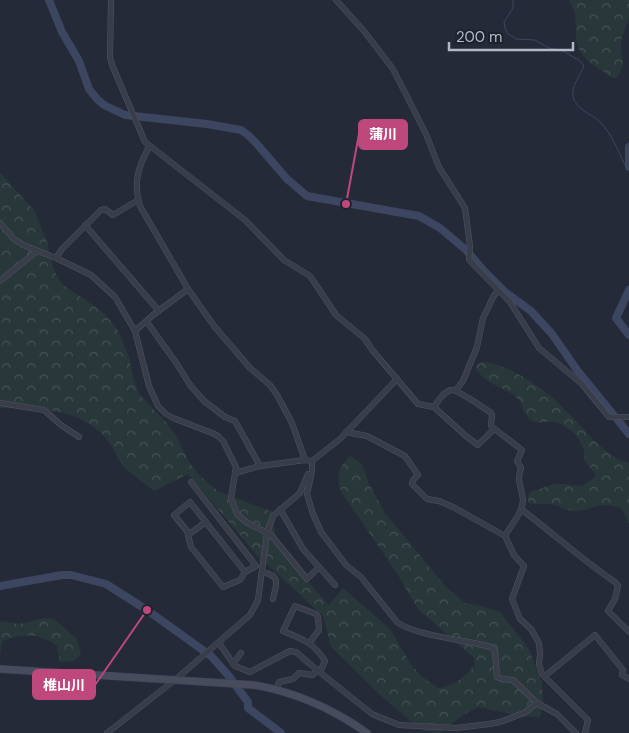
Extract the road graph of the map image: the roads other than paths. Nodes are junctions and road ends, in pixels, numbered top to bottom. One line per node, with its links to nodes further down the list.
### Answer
1 (111, 0): 3 (street)
2 (336, 0): 11 (street)
3 (149, 147): 4 (street); 15 (street)
4 (138, 200): 6 (street); 10 (street)
5 (0, 223): 7 (street)
6 (84, 226): 8 (street); 12 (street)
7 (37, 251): 8 (street); 9 (street)
8 (56, 258): 14 (street)
9 (0, 281)
10 (188, 289): 12 (street); 23 (street)
11 (498, 291): 16 (street); 19 (street)
12 (159, 310): 13 (street)
13 (147, 322): 14 (street); 25 (street)
14 (135, 331): 26 (street)
15 (397, 379): 18 (street); 21 (street)
16 (456, 390): 18 (street); 20 (street)
17 (0, 403): 22 (street)
18 (434, 407): 20 (street)
19 (627, 417)
20 (494, 429): 29 (street)
21 (346, 432): 24 (street); 33 (street)
22 (79, 437)
23 (305, 460): 24 (street); 25 (street)
24 (312, 461): 28 (street); 51 (street)
25 (260, 466): 26 (street)
26 (235, 473): 31 (street)
27 (191, 482): 34 (street)
28 (280, 509): 31 (street); 35 (street)
29 (521, 509): 33 (street); 40 (street)
30 (206, 522): 32 (street); 32 (street); 37 (street)
31 (267, 533): 35 (street); 36 (street)
32 (188, 536): 37 (street)
33 (505, 536): 47 (street)
34 (256, 566): 36 (street); 37 (street)
35 (319, 567): 38 (street)
36 (262, 570): 39 (street); 42 (street)
37 (245, 572)
38 (335, 584)
39 (273, 599)
40 (629, 632)
41 (310, 642): 41 (street); 46 (street)
42 (218, 644): 44 (street); 48 (street)
43 (242, 653): 44 (street)
44 (233, 664): 46 (street)
45 (0, 669): 48 (street)
46 (318, 671): 50 (street); 51 (street)
47 (545, 676): 49 (street); 55 (street)
48 (176, 679): 50 (street); 52 (street)
49 (629, 679)
50 (276, 690): 53 (street)
51 (538, 703): 54 (street)
52 (107, 733)
53 (368, 733)
54 (576, 733)
55 (585, 733)

